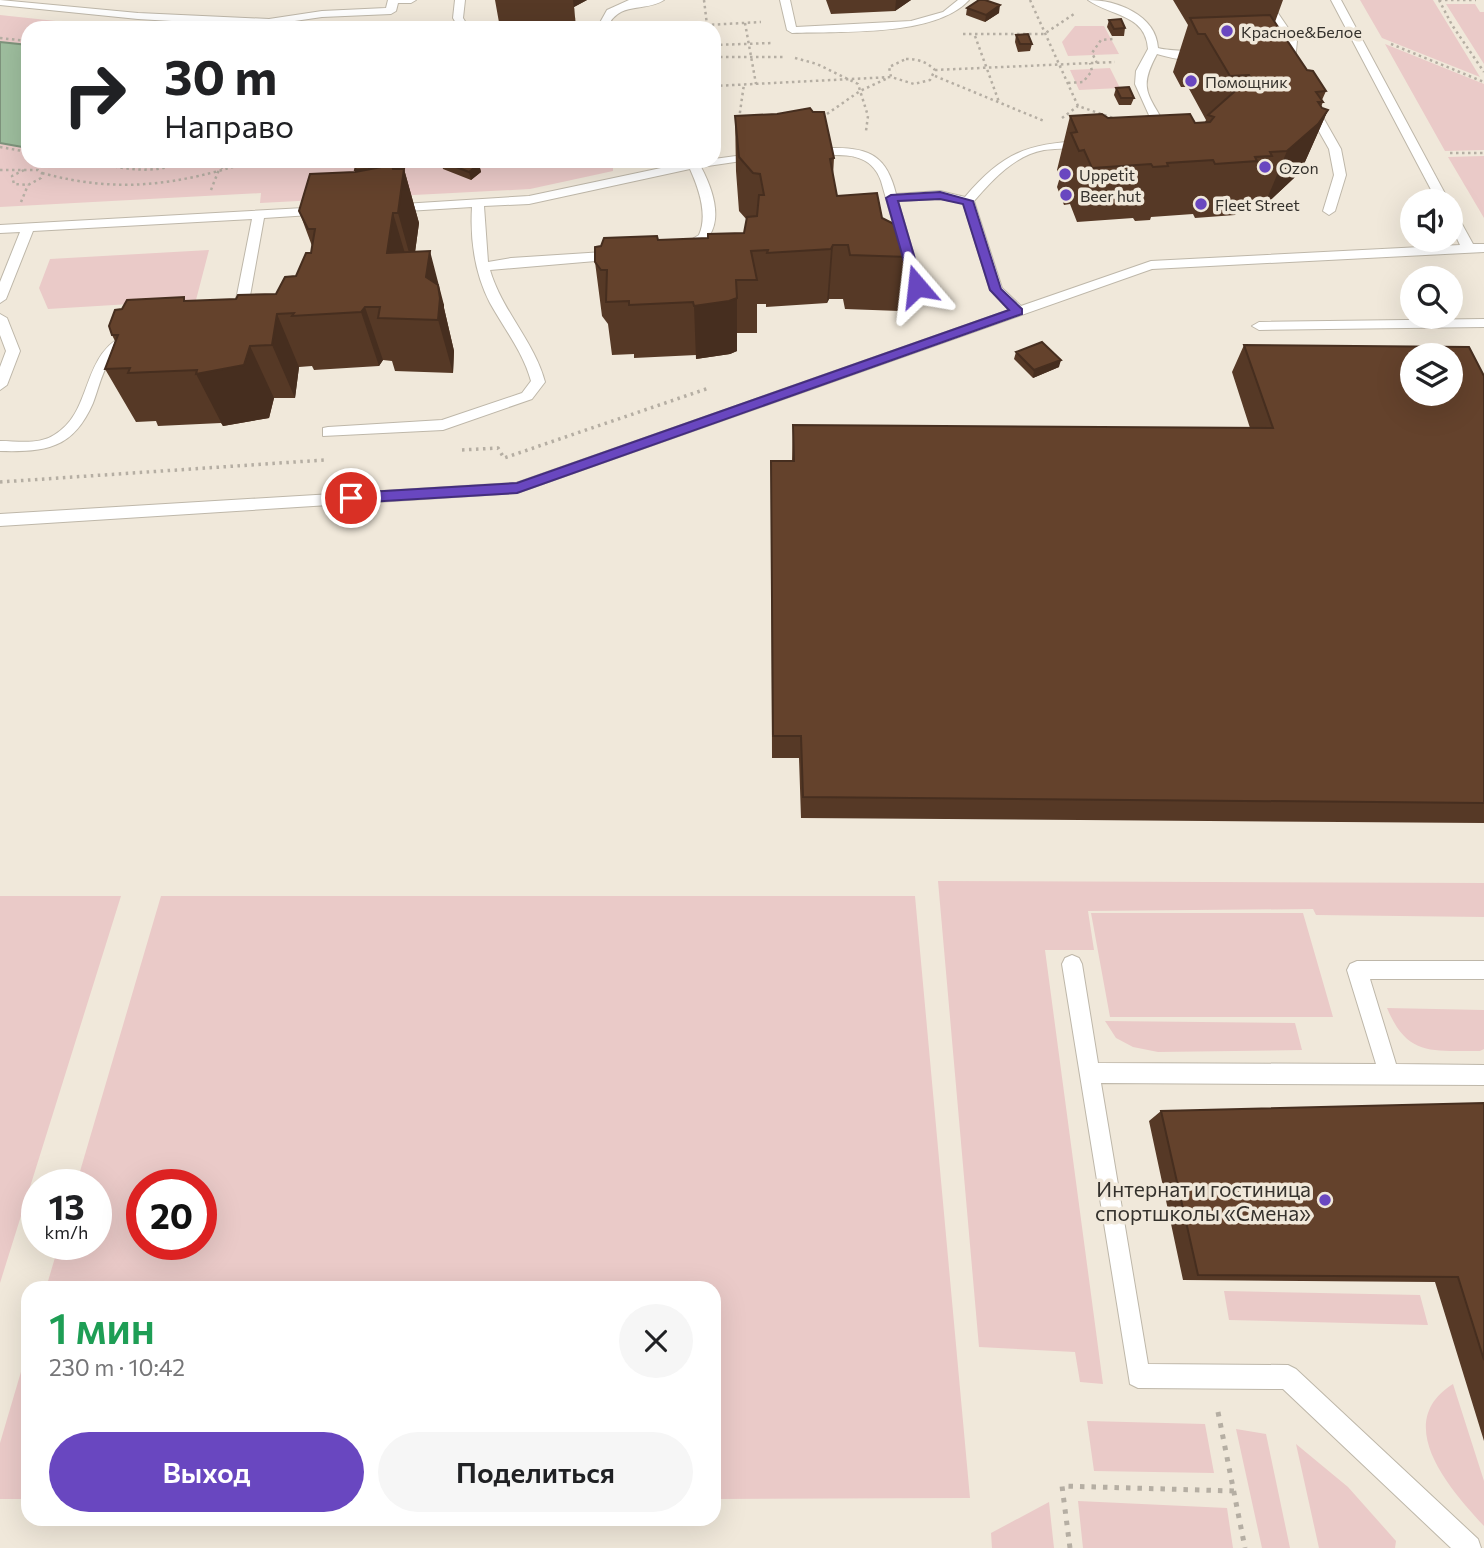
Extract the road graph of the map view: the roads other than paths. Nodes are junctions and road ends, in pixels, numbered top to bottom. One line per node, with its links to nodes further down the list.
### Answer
1 (393, 0): 2 (lane); 12 (lane)
2 (411, 0)
3 (460, 0): 13 (lane)
4 (659, 0): 14 (lane)
5 (785, 0): 6 (lane)
6 (964, 0)
7 (1093, 0): 15 (lane)
8 (1264, 0): 17 (lane)
9 (1336, 0): 28 (lane)
10 (0, 2): 11 (lane)
11 (247, 21)
12 (276, 21)
13 (460, 21)
14 (603, 21)
15 (1150, 55): 16 (lane); 20 (lane)
16 (1220, 56)
17 (1297, 82)
18 (1303, 93): 34 (lane)
19 (739, 120): 24 (lane)
20 (1141, 141)
21 (1093, 144): 30 (lane)
22 (795, 154): 29 (lane)
23 (768, 155): 24 (lane)
24 (740, 157): 25 (lane)
25 (721, 160)
26 (680, 168): 31 (lane)
27 (696, 168): 40 (lane)
28 (1437, 189)
29 (891, 198): 30 (lane); 43 (lane)
30 (968, 201): 45 (lane)
31 (478, 203): 32 (lane); 42 (lane)
32 (382, 208)
33 (341, 210): 35 (lane)
34 (1329, 211)
35 (259, 214): 36 (lane); 47 (lane)
36 (28, 227): 37 (lane); 44 (lane)
37 (0, 229)
38 (1463, 230): 39 (lane)
39 (1477, 248): 45 (lane)
40 (662, 251)
41 (635, 253): 42 (lane)
42 (483, 267): 52 (lane)
43 (917, 286)
44 (0, 299)
45 (1018, 311): 54 (lane)
46 (0, 318): 51 (lane)
47 (222, 320)
48 (1484, 323): 49 (lane)
49 (1259, 326)
50 (152, 331): 53 (lane)
51 (0, 385)
52 (328, 432)
53 (0, 446)
54 (0, 520)
55 (1072, 964): 57 (lane)
56 (1484, 970): 58 (lane)
57 (1090, 1073): 58 (lane); 60 (lane)
58 (1389, 1074): 59 (lane)
59 (1484, 1075)
60 (1469, 1548)

